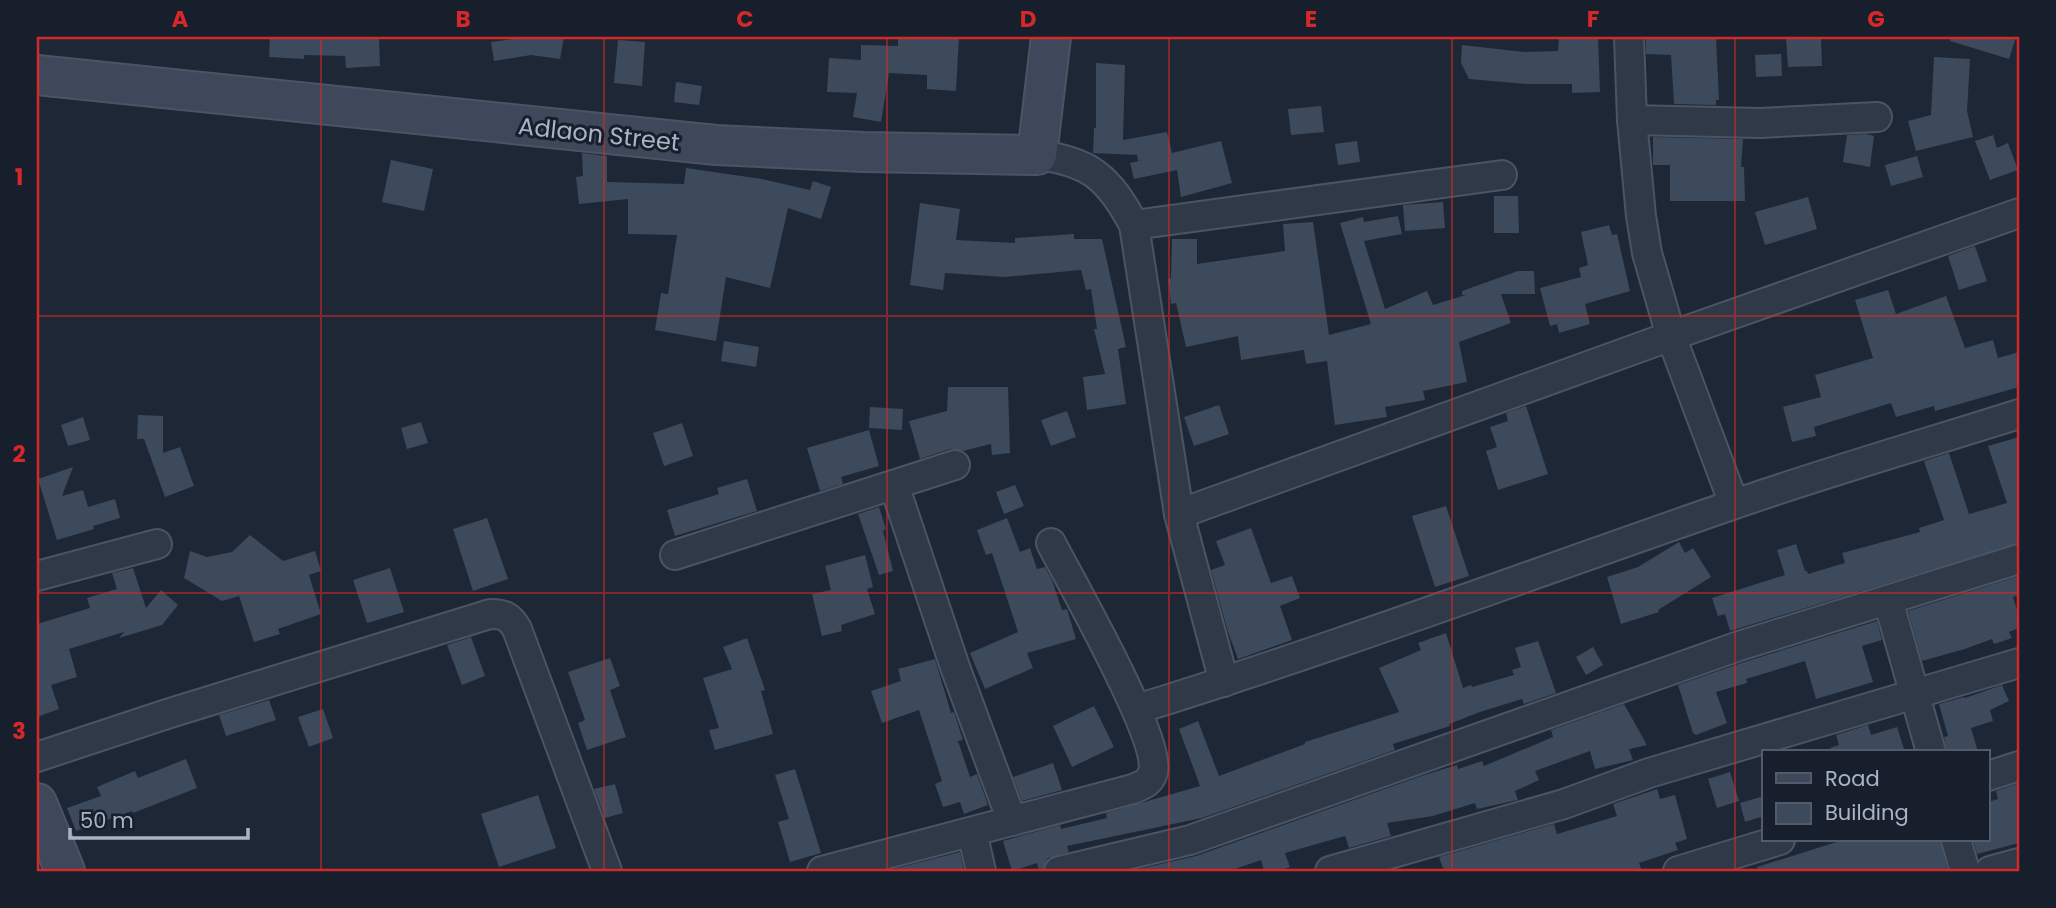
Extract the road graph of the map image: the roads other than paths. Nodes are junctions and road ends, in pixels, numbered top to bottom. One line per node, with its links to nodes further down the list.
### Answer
1 (1051, 37): 6 (street)
2 (1629, 37): 5 (street)
3 (37, 75): 6 (street, Adlaon Street)
4 (1877, 117): 5 (street)
5 (1632, 120): 10 (street)
6 (1037, 155): 9 (street, Adlaon Street)
7 (1502, 175): 9 (street)
8 (2019, 213): 10 (street)
9 (1133, 225): 15 (street, Adlaon Street)
10 (1671, 336): 14 (street); 15 (street)
11 (2019, 414): 14 (street)
12 (955, 465): 13 (street)
13 (894, 485): 18 (street); 31 (street)
14 (1734, 504): 23 (street)
15 (1179, 514): 23 (street, Adlaon Street)
16 (1051, 543): 25 (street)
17 (157, 544): 20 (street)
18 (675, 555)
19 (2019, 559): 21 (street)
20 (37, 576)
21 (1888, 600): 24 (street); 40 (street)
22 (2019, 663): 24 (street)
23 (1224, 682): 25 (street)
24 (1915, 694): 26 (street); 41 (street)
25 (1137, 709): 31 (street)
26 (1930, 750)
27 (37, 757): 37 (street)
28 (2019, 766): 29 (street)
29 (1990, 775)
30 (37, 803): 36 (street)
31 (1012, 821): 32 (street)
32 (972, 832): 38 (street); 39 (street)
33 (1773, 842): 42 (street)
34 (1957, 842): 43 (street)
35 (2019, 863): 44 (street)
36 (65, 871)
37 (607, 871)
38 (822, 871)
39 (981, 871)
40 (1059, 871)
41 (1330, 871)
42 (1678, 871)
43 (1965, 871)
44 (1990, 871)

